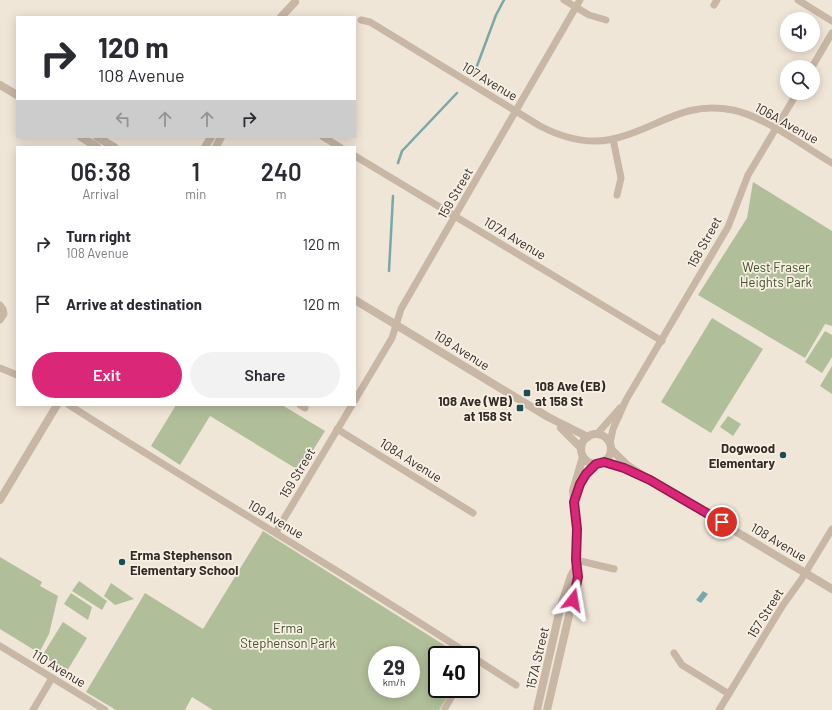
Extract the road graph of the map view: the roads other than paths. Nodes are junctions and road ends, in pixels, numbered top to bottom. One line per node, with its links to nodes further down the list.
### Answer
1 (564, 0): 5 (street)
2 (580, 0): 5 (street, 159 Street)
3 (798, 0): 10 (street)
4 (296, 1): 6 (street); 7 (street)
5 (576, 8): 9 (street); 16 (street, 159 Street)
6 (282, 16)
7 (289, 16)
8 (361, 20): 16 (street, 107 Avenue)
9 (606, 20)
10 (832, 21)
11 (832, 33): 12 (street)
12 (816, 60)
13 (0, 85): 14 (street)
14 (16, 94)
15 (793, 100): 17 (street, 158 Street)
16 (516, 112): 21 (street, 107 Avenue); 28 (street, 159 Street)
17 (775, 129): 21 (street, 106A Avenue); 26 (street, 106A Avenue); 35 (street, 158 Street)
18 (83, 138): 22 (street)
19 (99, 138): 23 (street)
20 (325, 138): 24 (street)
21 (613, 139): 27 (street)
22 (95, 146)
23 (112, 146)
24 (338, 146)
25 (356, 157): 28 (street, 107A Avenue)
26 (832, 163)
27 (617, 195)
28 (455, 217): 34 (street, 159 Street); 35 (street, 107A Avenue)
29 (356, 297): 31 (street, 108 Avenue)
30 (356, 300): 31 (street, 108 Avenue)
31 (364, 304): 34 (street, 108 Avenue)
32 (0, 306): 33 (street)
33 (0, 320)
34 (396, 324): 38 (street, 159 Street); 43 (street, 108 Avenue)
35 (662, 341): 39 (street, 158 Street)
36 (0, 368): 37 (street)
37 (16, 375)
38 (356, 398)
39 (626, 400): 45 (street, 158 Street); 47 (street, 158 Street)
40 (56, 406): 52 (street)
41 (71, 406): 56 (street, 109 Avenue)
42 (351, 406): 44 (street, 159 Street)
43 (548, 417): 46 (street, 108 Avenue); 48 (street, 108 Avenue)
44 (337, 429): 54 (street, 108A Avenue); 56 (street, 159 Street)
45 (597, 434): 46 (street); 47 (street)
46 (588, 437): 48 (street)
47 (610, 446): 50 (street); 51 (street, 108 Avenue)
48 (581, 448): 49 (street)
49 (583, 457): 50 (street); 53 (street, 157A Street)
50 (600, 463): 51 (street, 108 Avenue); 53 (street, 157A Street)
51 (650, 480): 59 (street, 108 Avenue)
52 (0, 500)
53 (574, 502): 57 (street, 157A Street)
54 (472, 513)
55 (832, 529): 59 (street, 157 Street)
56 (276, 532): 62 (street, 109 Avenue)
57 (576, 564): 58 (street); 72 (street, 157A Street); 73 (street, 157A Street)
58 (614, 569)
59 (806, 573): 60 (street, 108 Avenue); 67 (street, 157 Street)
60 (832, 589)
61 (0, 646): 65 (street, 110 Avenue)
62 (453, 646)
63 (674, 653): 67 (street)
64 (480, 663): 66 (street, 109 Avenue)
65 (52, 678): 69 (street); 70 (street, 110 Avenue)
66 (516, 685)
67 (728, 694): 74 (street, 157 Street)
68 (451, 698): 71 (street)
69 (33, 710)
70 (105, 710)
71 (444, 710)
72 (537, 710)
73 (547, 710)
74 (719, 710)

